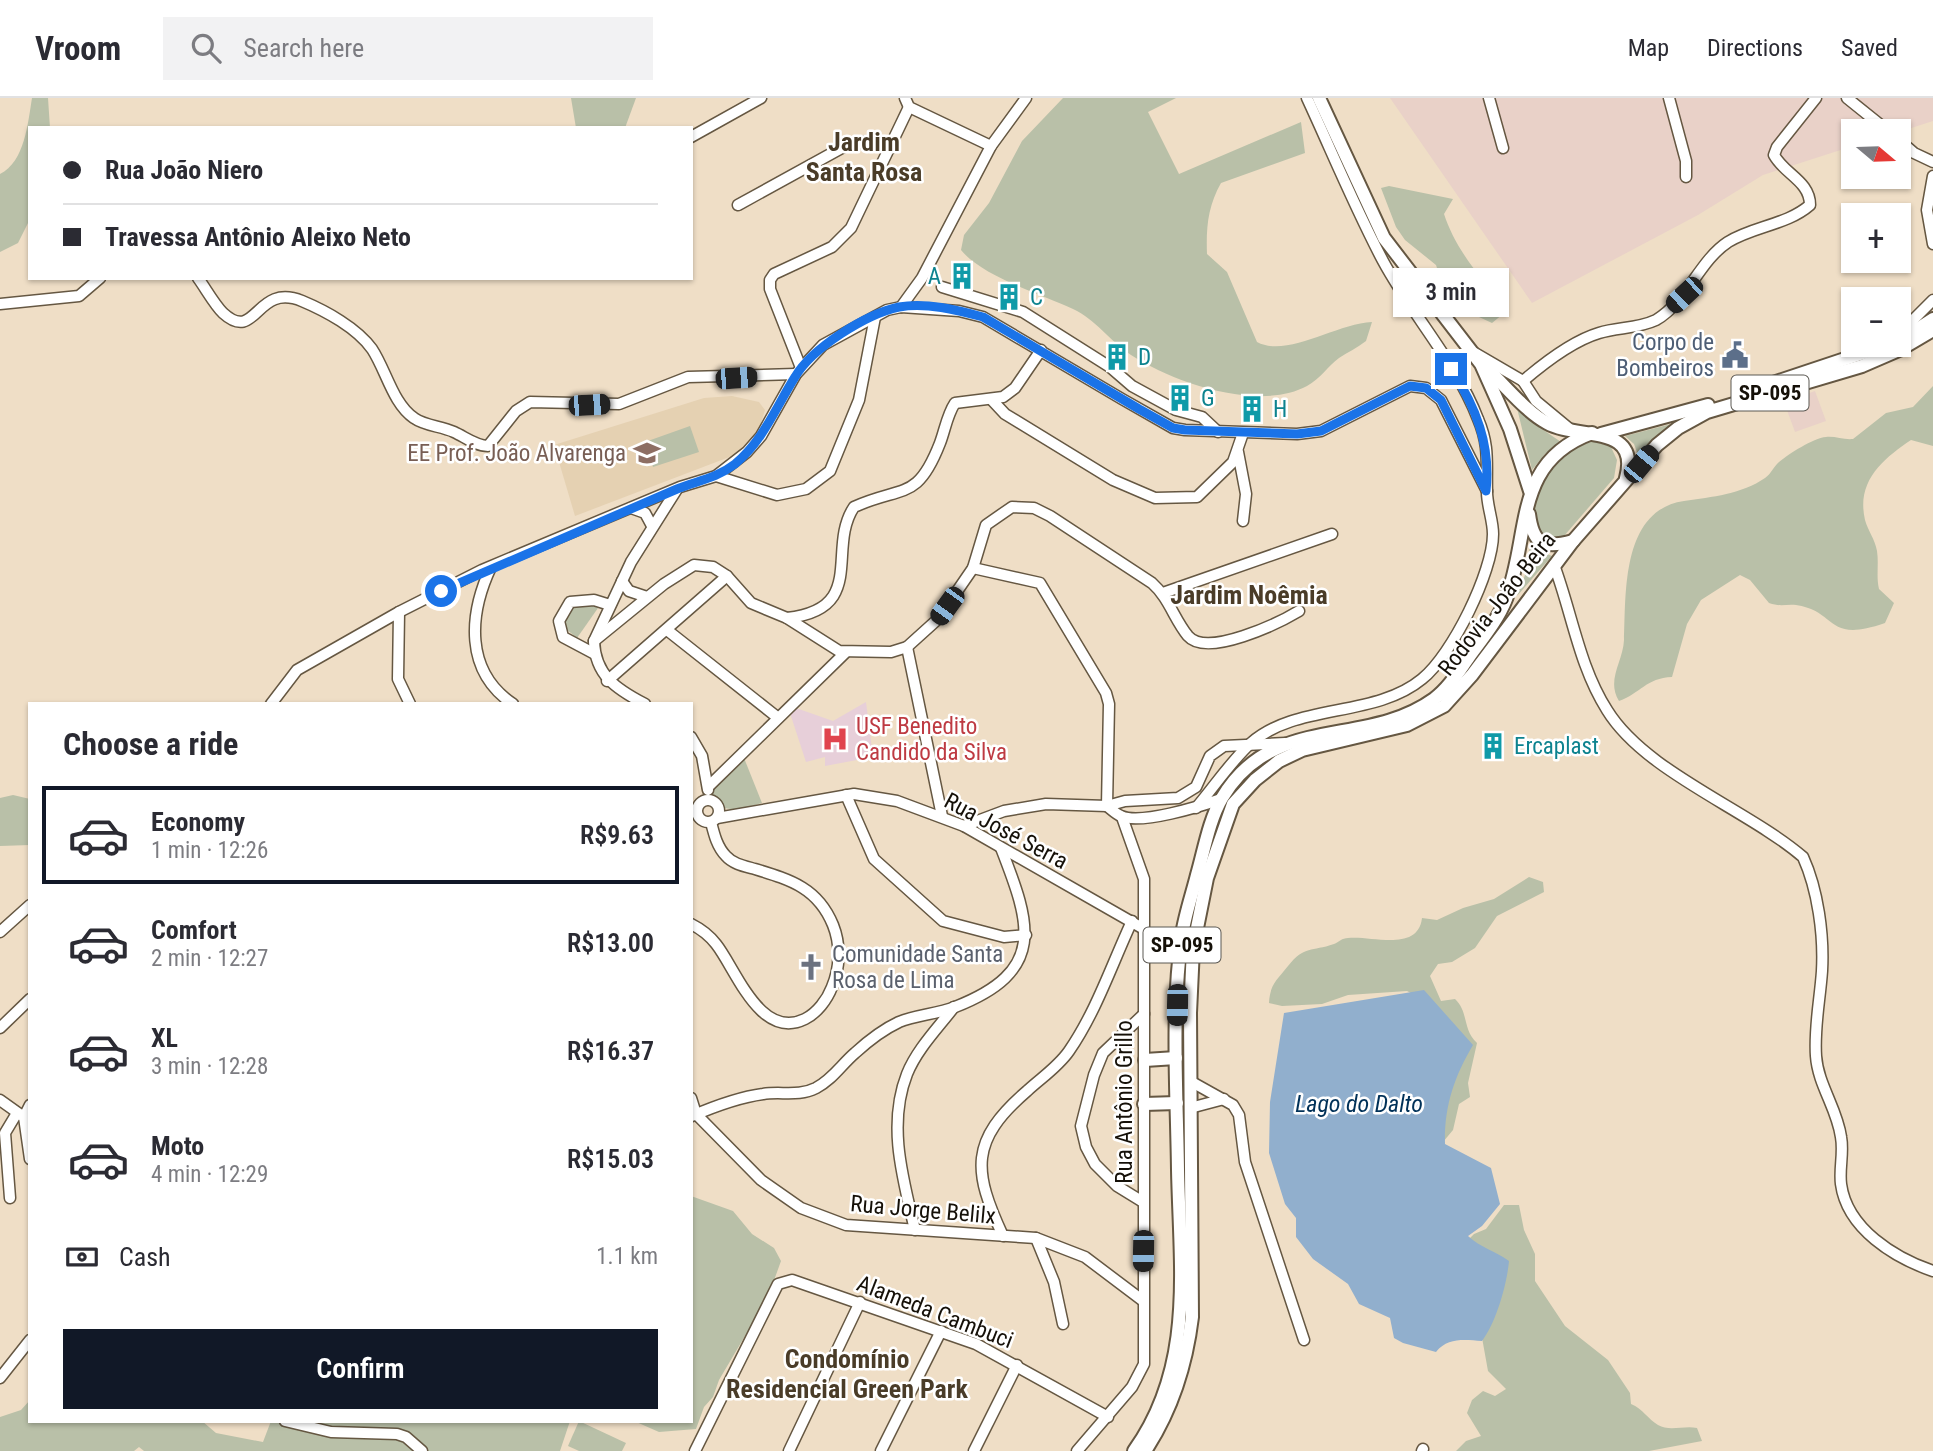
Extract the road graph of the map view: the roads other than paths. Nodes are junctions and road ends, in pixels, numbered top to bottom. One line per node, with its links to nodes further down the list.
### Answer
1 (761, 98): 11 (street)
2 (1026, 98): 12 (street)
3 (1307, 98): 49 (street)
4 (1319, 98): 35 (main road)
5 (1489, 98): 14 (street)
6 (1669, 98): 18 (street)
7 (1816, 98): 39 (street)
8 (1847, 98): 10 (street)
9 (907, 102): 12 (street); 13 (street)
10 (1873, 119)
11 (693, 136)
12 (991, 146): 21 (street)
13 (891, 148): 19 (street); 38 (street)
14 (1503, 148)
15 (1911, 150): 16 (street)
16 (1933, 162)
17 (1933, 176): 20 (street)
18 (1686, 177)
19 (737, 205)
20 (1933, 244)
21 (922, 278): 27 (street); 28 (street)
22 (98, 280): 26 (street)
23 (199, 280): 38 (street)
24 (942, 287): 41 (street)
25 (1933, 300): 31 (street)
26 (0, 304)
27 (918, 306): 28 (street); 34 (street)
28 (901, 307): 29 (street)
29 (875, 317): 38 (street); 46 (street)
30 (1933, 318): 33 (main road)
31 (1911, 322)
32 (1933, 330): 47 (main road, SP-095)
33 (1911, 332)
34 (1041, 350): 40 (street); 41 (street)
35 (1473, 352): 37 (main road); 39 (street)
36 (1851, 357): 44 (main road, Rodovia João Beira / SP-095)
37 (1481, 364): 42 (main road); 50 (main road)
38 (798, 371): 46 (street)
39 (1523, 381): 42 (street)
40 (991, 399): 45 (street); 67 (street)
41 (1218, 432): 43 (street)
42 (1573, 432): 44 (main road)
43 (1243, 433): 45 (street); 49 (street)
44 (1597, 433): 47 (main road); 50 (main road, Rodovia João Beira / SP-095)
45 (1238, 448): 53 (street)
46 (716, 476): 48 (street)
47 (1625, 483): 56 (main road, Rodovia João Beira / SP-095)
48 (677, 489): 52 (street); 54 (street)
49 (1486, 491): 80 (street)
50 (1530, 491): 51 (main road, Rodovia João Beira / SP-095)
51 (1528, 506): 56 (main road); 81 (main road, Rodovia João Beira / SP-095)
52 (631, 508): 54 (street); 58 (street)
53 (1243, 521)
54 (652, 526): 61 (street)
55 (1332, 534): 62 (street)
56 (1573, 541): 57 (main road, Rodovia João Beira / SP-095)
57 (1554, 565): 106 (main road, Rodovia João Beira / SP-095); 121 (street)
58 (491, 567): 66 (street); 76 (street)
59 (974, 568): 62 (street); 70 (street); 87 (street)
60 (727, 576): 63 (street); 67 (street); 68 (street)
61 (622, 581): 63 (street); 64 (street)
62 (1163, 593): 65 (street)
63 (648, 597): 69 (street)
64 (610, 606): 69 (street); 72 (street)
65 (1300, 611)
66 (399, 612): 74 (street); 75 (street)
67 (787, 618): 71 (street)
68 (667, 630): 73 (street); 78 (street)
69 (594, 641): 72 (street)
70 (906, 647): 71 (street); 89 (street)
71 (845, 653): 78 (street)
72 (594, 654): 73 (street)
73 (607, 681): 77 (street)
74 (273, 702)
75 (409, 702)
76 (511, 702)
77 (642, 702)
78 (778, 717): 82 (street)
79 (693, 741): 82 (street)
80 (1252, 742): 81 (street); 87 (street); 88 (street)
81 (1284, 743): 84 (main road, Rodovia João Beira / SP-095)
82 (708, 787): 85 (street)
83 (846, 795): 89 (street, Rua José Serra); 91 (street, Rua José Serra); 99 (street)
84 (1221, 799): 88 (street); 104 (main road, Rodovia João Beira / SP-095)
85 (709, 801): 86 (street); 91 (street)
86 (695, 806): 91 (street)
87 (1107, 806): 90 (street); 92 (street)
88 (1196, 808): 90 (street)
89 (942, 816): 92 (street, Rua José Serra)
90 (1122, 817): 97 (street, Rua Antônio Grillo)
91 (714, 820): 96 (street)
92 (964, 826): 93 (street, Rua José Serra)
93 (1001, 848): 95 (street, Rua José Serra); 99 (street)
94 (28, 907): 98 (street)
95 (1132, 921): 97 (street, Rua José Serra); 119 (street)
96 (693, 926)
97 (1144, 929): 102 (street, Rua Antônio Grillo)
98 (0, 932)
99 (1026, 935): 101 (street)
100 (28, 1001): 103 (street)
101 (955, 1007): 114 (street); 118 (street)
102 (1143, 1014): 105 (street, Rua Antônio Grillo); 117 (street)
103 (0, 1028)
104 (1176, 1058): 105 (main road); 109 (main road, Rodovia João Beira / SP-095)
105 (1145, 1060): 110 (street, Rua Antônio Grillo)
106 (1190, 1081): 107 (street); 112 (main road, Rodovia João Beira / SP-095)
107 (1224, 1099): 112 (street); 126 (street)
108 (0, 1100): 113 (street)
109 (1177, 1103): 110 (main road); 138 (main road, Rodovia João Beira / SP-095)
110 (1144, 1104): 117 (street, Rua Antônio Grillo)
111 (28, 1107): 113 (street)
112 (1190, 1108): 139 (main road, Rodovia João Beira / SP-095)
113 (21, 1115): 115 (street); 116 (street)
114 (694, 1115): 118 (street, Rua Jorge Belilx)
115 (28, 1149)
116 (10, 1198)
117 (1143, 1202): 122 (street, Rua Antônio Grillo)
118 (915, 1230): 119 (street, Rua Jorge Belilx)
119 (1003, 1236): 120 (street, Rua Jorge Belilx)
120 (1036, 1238): 122 (street, Rua Jorge Belilx); 124 (street)
121 (1933, 1271)
122 (1142, 1300): 130 (street, Rua Antônio Grillo)
123 (860, 1303): 125 (street, Alameda Cambuci); 133 (street, Alameda Cambuci); 134 (street)
124 (1063, 1324)
125 (941, 1331): 128 (street, Alameda Cambuci); 135 (street)
126 (1304, 1340)
127 (28, 1343): 129 (street)
128 (1017, 1365): 130 (street, Alameda Cambuci); 136 (street)
129 (0, 1378)
130 (1108, 1418): 137 (street, Rua Antônio Grillo)
131 (293, 1423): 132 (street)
132 (422, 1451)
133 (695, 1451)
134 (789, 1451)
135 (881, 1451)
136 (974, 1451)
137 (1077, 1451)
138 (1134, 1451)
139 (1145, 1451)

